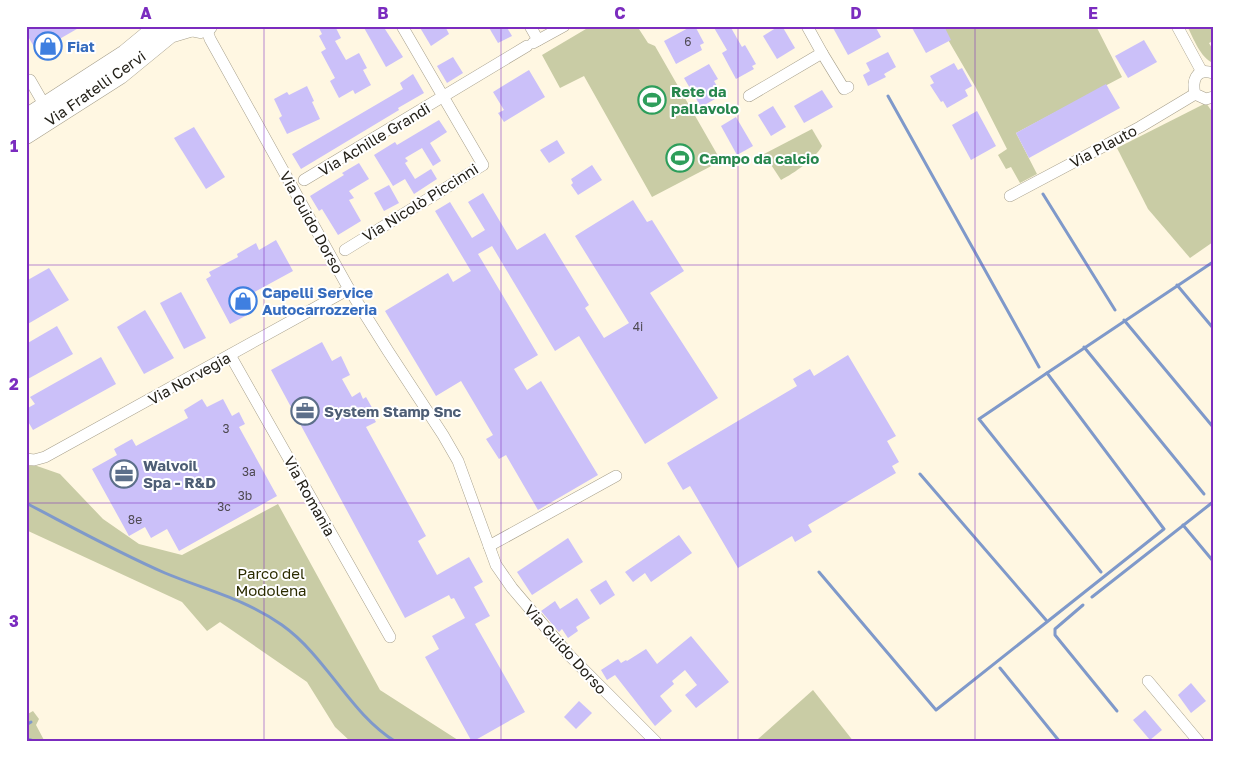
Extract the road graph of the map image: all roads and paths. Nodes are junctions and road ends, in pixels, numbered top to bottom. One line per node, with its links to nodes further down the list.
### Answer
1 (156, 26): 17 (main road, Via Fratelli Cervi)
2 (402, 26): 15 (street, Via Nicolò Piccinni)
3 (530, 26): 8 (street)
4 (564, 26): 8 (street)
5 (807, 26): 9 (street)
6 (1177, 26): 10 (street)
7 (197, 27): 19 (main road, Via Fratelli Cervi); 23 (street, Via Guido Dorso)
8 (532, 43): 15 (street)
9 (822, 53): 12 (street); 14 (street)
10 (1207, 73): 13 (street)
11 (30, 80): 17 (street)
12 (848, 87)
13 (1195, 94): 16 (street); 21 (street, Via Plauto)
14 (749, 96)
15 (444, 97): 20 (street, Via Achille Grandi); 22 (street, Via Nicolò Piccinni)
16 (1213, 97)
17 (45, 106): 18 (main road, Via Fratelli Cervi)
18 (26, 118)
19 (26, 135)
20 (304, 180)
21 (1010, 196)
22 (345, 250)
23 (350, 289): 24 (street, Via Norvegia); 27 (street, Via Guido Dorso)
24 (230, 355): 25 (street, Via Norvegia); 28 (street, Via Romania)
25 (26, 459)
26 (616, 476): 27 (street)
27 (489, 546): 30 (street, Via Guido Dorso)
28 (390, 637)
29 (1148, 681): 31 (street)
30 (656, 742)
31 (1199, 742)

